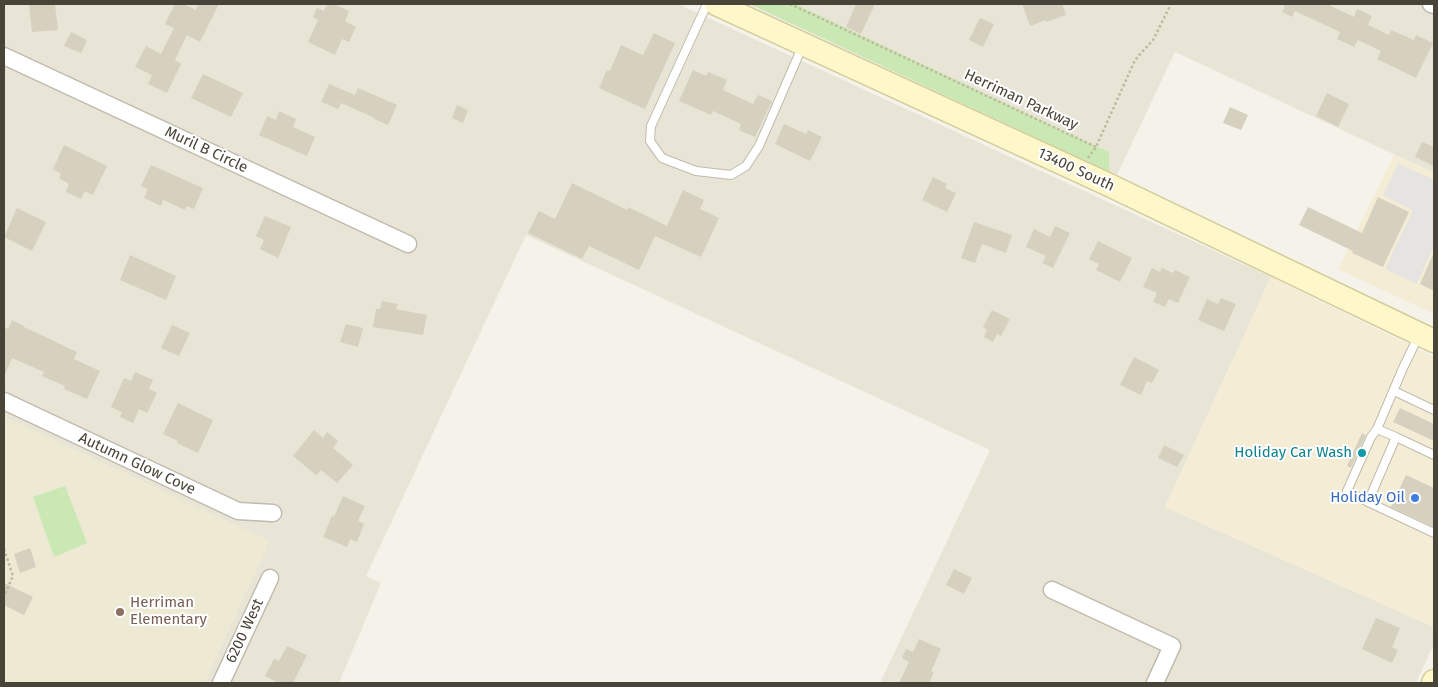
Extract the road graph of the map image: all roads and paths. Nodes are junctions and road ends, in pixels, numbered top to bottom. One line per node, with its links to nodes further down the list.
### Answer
1 (707, 4): 7 (lane)
2 (716, 4): 7 (main road, 13400 South)
3 (790, 4): 9 (path, Herriman Parkway)
4 (1172, 4): 9 (path)
5 (1431, 4): 6 (street)
6 (1434, 5)
7 (804, 44): 12 (main road, 13400 South)
8 (4, 56): 11 (street, Muril B Circle)
9 (1096, 147): 10 (path)
10 (1088, 158)
11 (408, 244)
12 (1427, 337): 13 (lane)
13 (1394, 391): 15 (lane); 16 (lane)
14 (4, 401): 20 (street, Autumn Glow Cove)
15 (1434, 410)
16 (1377, 429): 17 (lane); 19 (lane)
17 (1396, 437): 18 (lane); 19 (lane)
18 (1434, 455)
19 (1368, 502): 21 (lane)
20 (273, 513)
21 (1434, 533)
22 (4, 549): 25 (path)
23 (270, 578): 26 (street, 6200 West)
24 (1052, 590): 27 (street)
25 (4, 596)
26 (221, 683)
27 (1155, 683)

